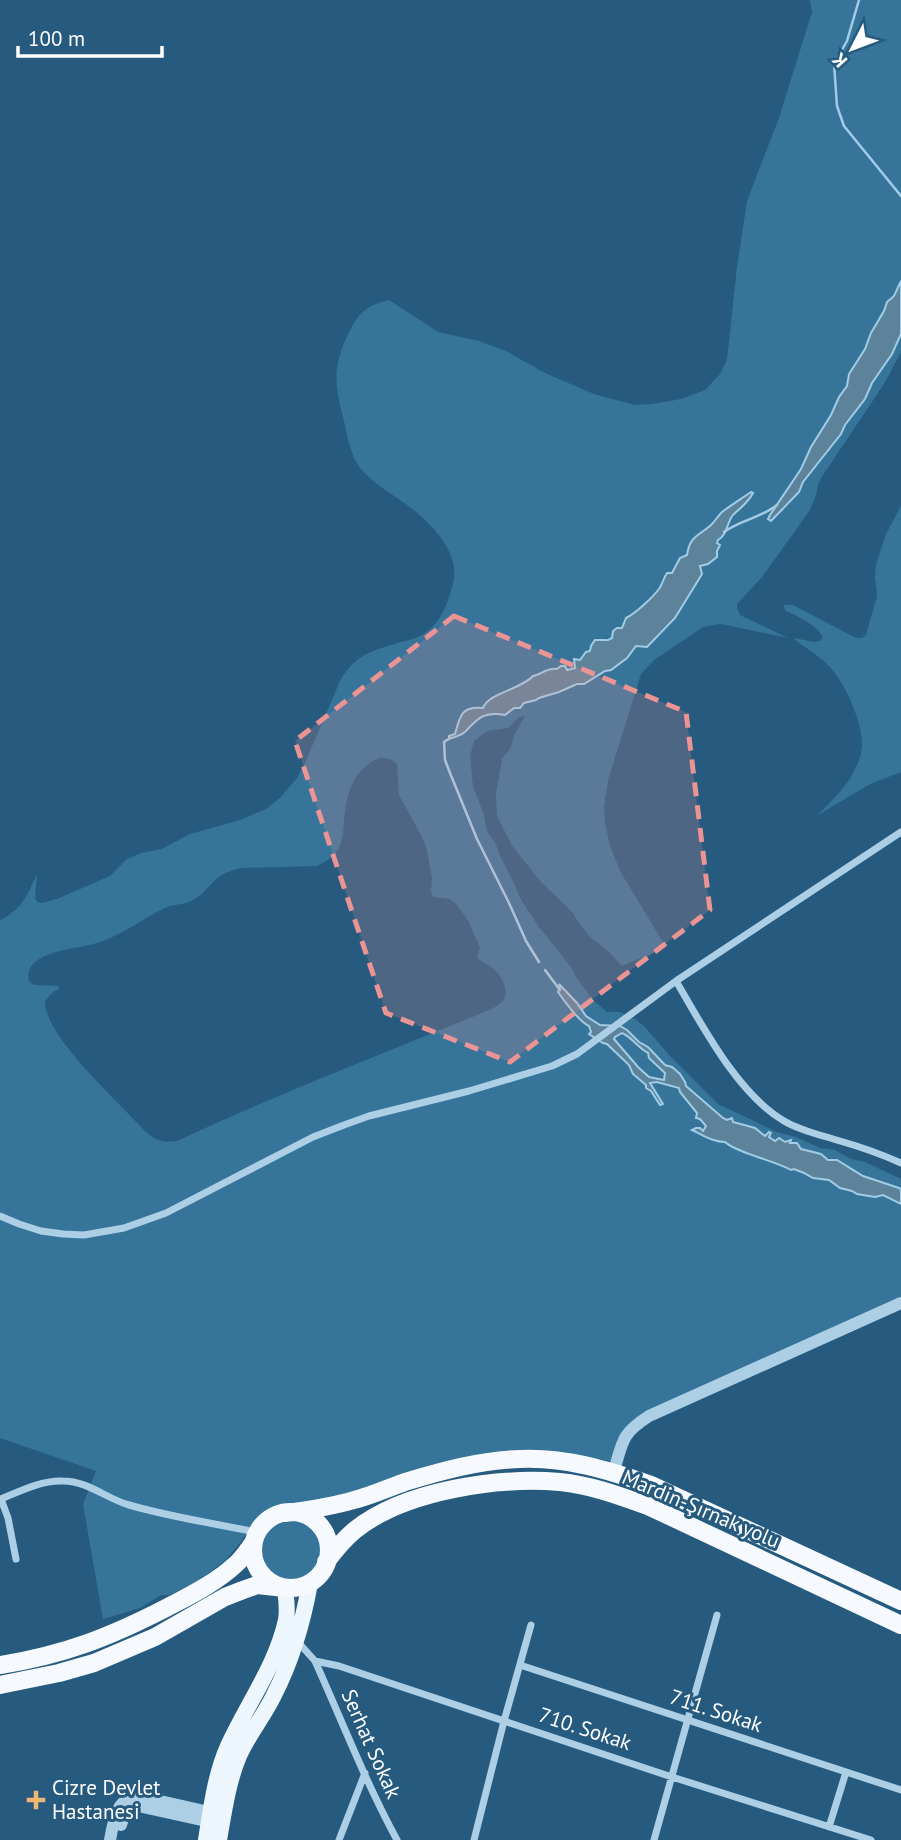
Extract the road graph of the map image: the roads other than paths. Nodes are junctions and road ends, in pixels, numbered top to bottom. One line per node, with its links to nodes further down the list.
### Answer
1 (901, 832): 2 (street)
2 (676, 981): 3 (street); 4 (street)
3 (901, 1163)
4 (0, 1216)
5 (901, 1303): 6 (street)
6 (614, 1472): 8 (highway); 14 (highway)
7 (1, 1498): 9 (street); 10 (street)
8 (285, 1513): 9 (highway); 11 (highway)
9 (255, 1538): 13 (highway); 20 (highway)
10 (16, 1559)
11 (326, 1562): 12 (highway); 17 (highway, Mardin-Şırnak yolu)
12 (310, 1583): 13 (highway); 18 (main road)
13 (285, 1588): 22 (highway); 29 (main road)
14 (901, 1601)
15 (717, 1615): 23 (street)
16 (531, 1625): 21 (street)
17 (901, 1625)
18 (296, 1641): 19 (street); 29 (main road)
19 (315, 1661): 24 (street, 710. Sokak); 26 (street, Serhat Sokak)
20 (0, 1665)
21 (520, 1665): 23 (street, 711. Sokak); 24 (street)
22 (0, 1685)
23 (689, 1720): 25 (street, 711. Sokak); 27 (street)
24 (504, 1721): 27 (street, 710. Sokak); 36 (street)
25 (846, 1772): 28 (street, 711. Sokak); 30 (street)
26 (365, 1773): 34 (street); 35 (street, Serhat Sokak)
27 (672, 1777): 30 (street, 710. Sokak); 37 (street)
28 (901, 1790)
29 (217, 1823): 31 (street); 32 (street); 33 (main road)
30 (829, 1827): 38 (street, 710. Sokak)
31 (110, 1840)
32 (118, 1840)
33 (206, 1840)
34 (339, 1840)
35 (397, 1840)
36 (474, 1840)
37 (654, 1840)
38 (871, 1840)

